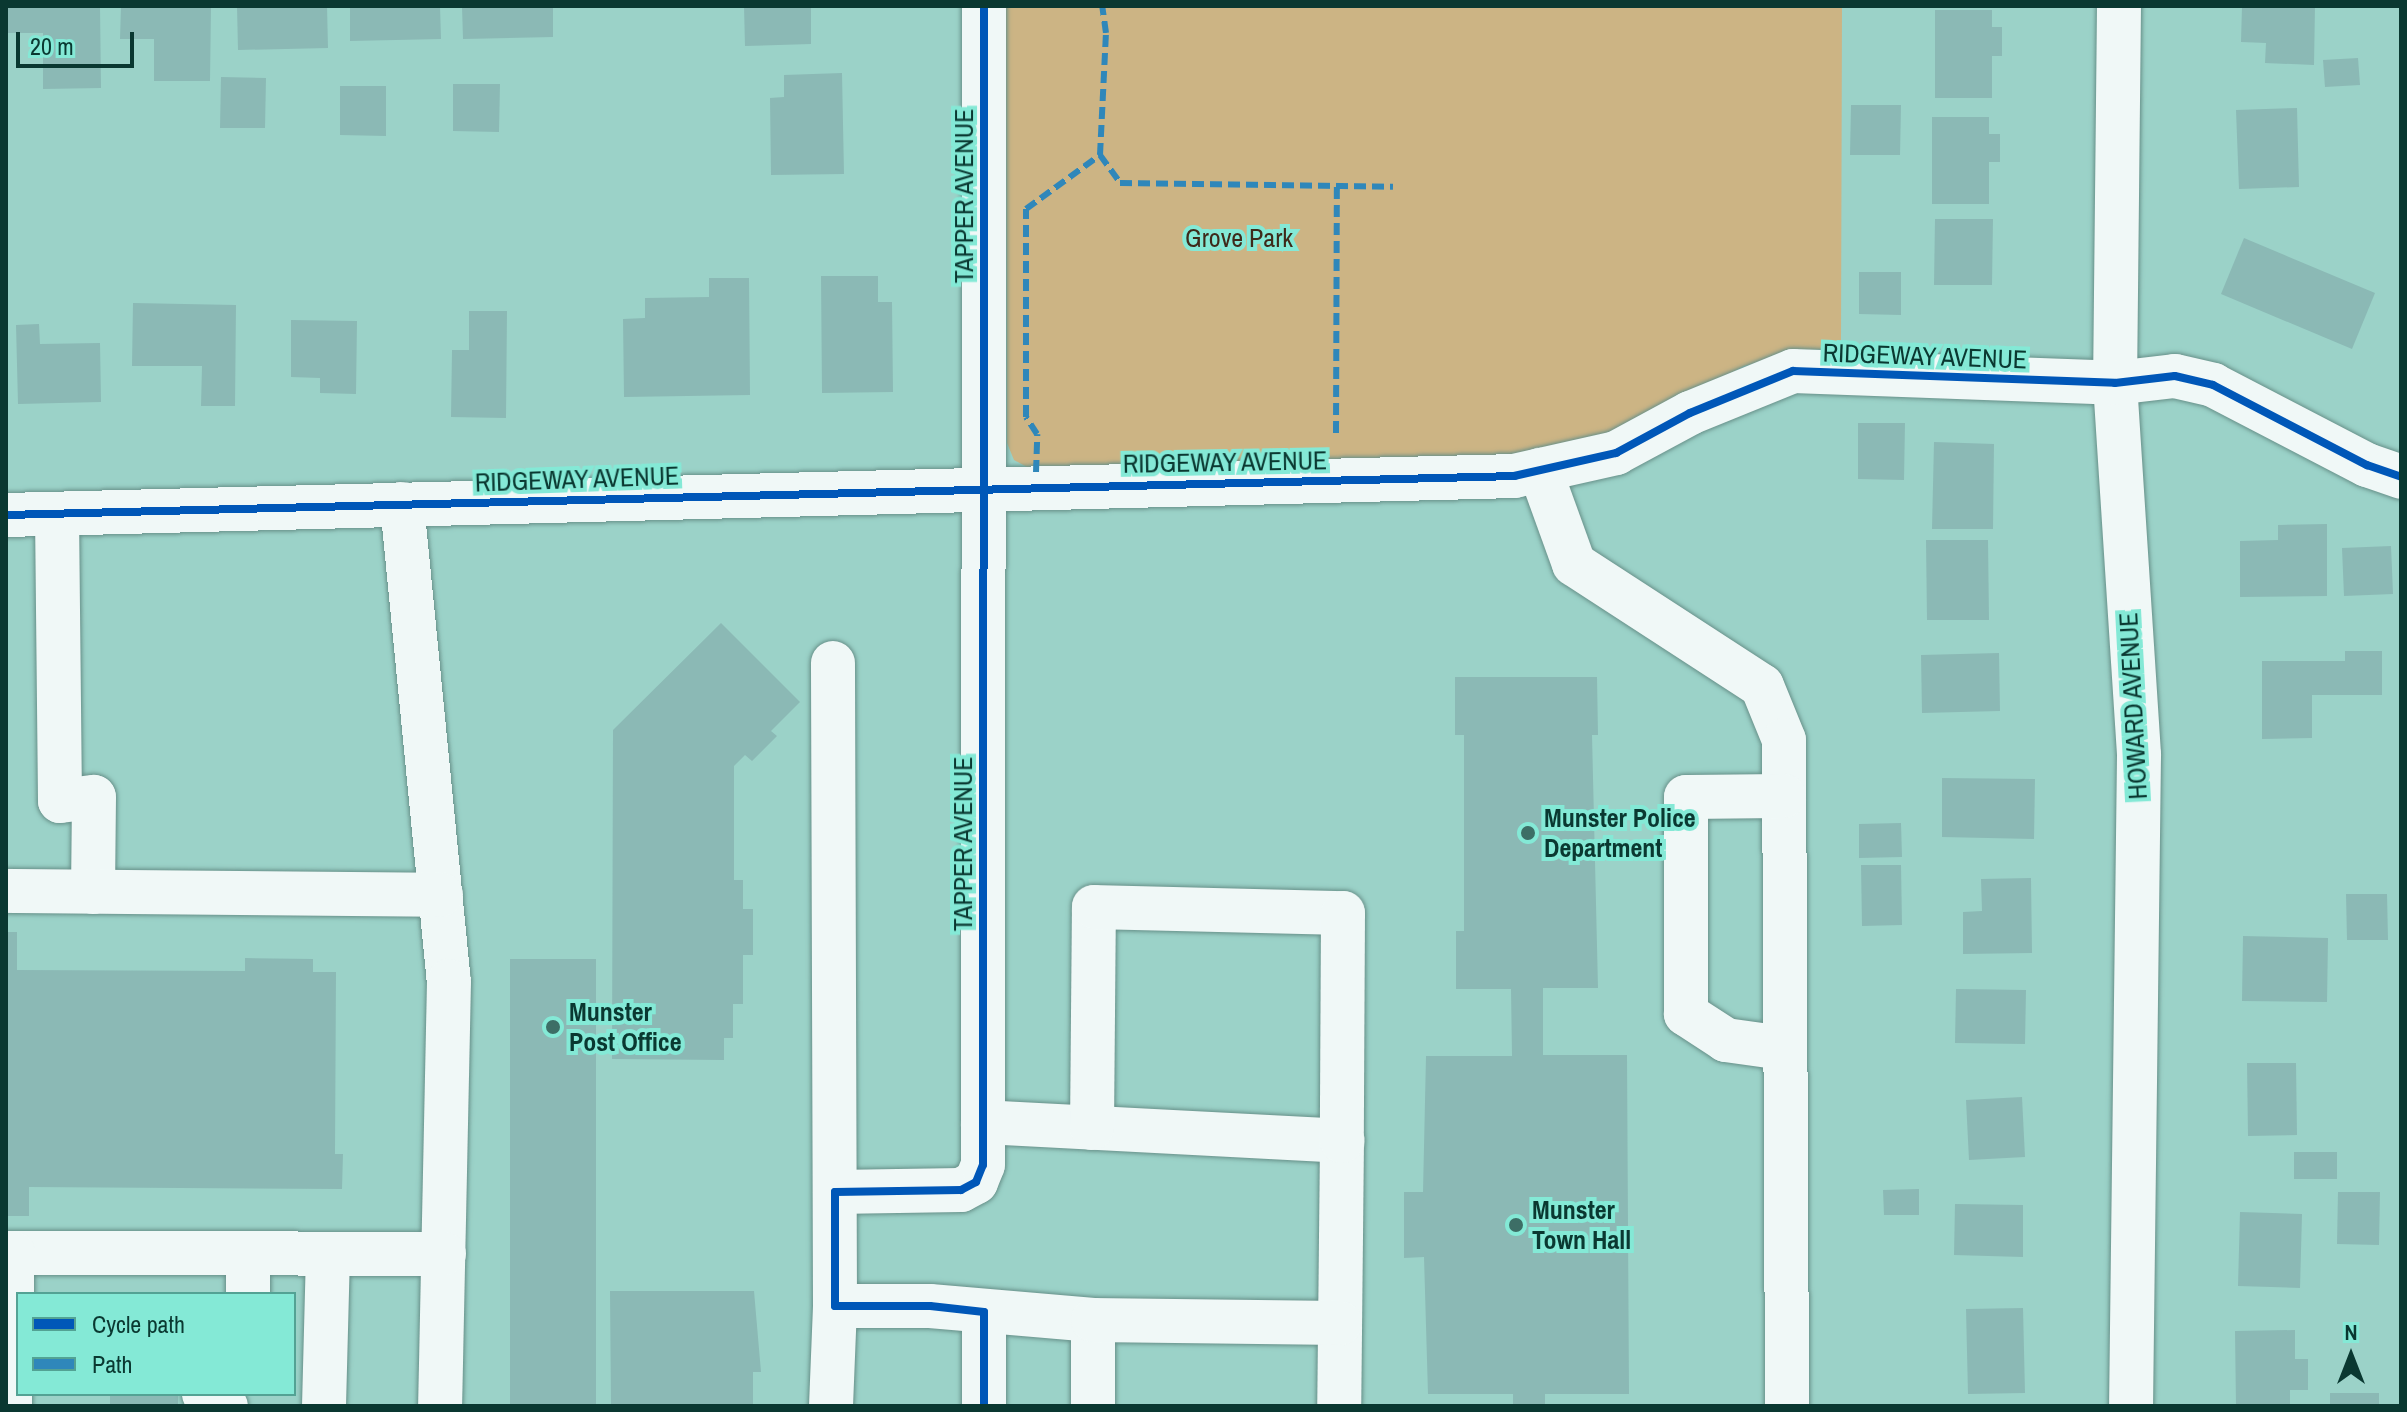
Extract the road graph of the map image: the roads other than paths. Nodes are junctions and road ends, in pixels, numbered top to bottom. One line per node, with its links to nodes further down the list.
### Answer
1 (984, 6): 6 (street, TAPPER AVENUE)
2 (2119, 6): 3 (street, HOWARD AVENUE)
3 (2115, 383): 4 (street, RIDGEWAY AVENUE); 5 (street, RIDGEWAY AVENUE); 39 (street, HOWARD AVENUE)
4 (1540, 470): 6 (street, RIDGEWAY AVENUE); 11 (street)
5 (2401, 477)
6 (984, 487): 7 (street, RIDGEWAY AVENUE); 16 (street, TAPPER AVENUE)
7 (402, 504): 8 (street, RIDGEWAY AVENUE); 14 (street)
8 (57, 514): 9 (street, RIDGEWAY AVENUE); 13 (street)
9 (6, 515)
10 (833, 663): 19 (street)
11 (1784, 796): 15 (street); 15 (street)
12 (6, 891): 13 (street)
13 (93, 892): 14 (street)
14 (441, 895): 21 (street)
15 (1783, 1048): 38 (street)
16 (983, 1122): 17 (street); 19 (street, TAPPER AVENUE)
17 (1092, 1128): 18 (street); 18 (street)
18 (1342, 1141): 27 (street)
19 (835, 1192): 24 (street)
20 (10, 1253): 23 (street); 28 (street)
21 (444, 1254): 22 (street); 33 (street)
22 (328, 1255): 23 (street); 32 (street)
23 (248, 1274)
24 (835, 1306): 25 (street); 34 (street)
25 (984, 1312): 26 (street); 35 (street)
26 (1093, 1320): 27 (street); 36 (street)
27 (1340, 1323): 37 (street)
28 (15, 1338): 30 (street)
29 (208, 1396): 31 (street)
30 (10, 1406)
31 (226, 1406)
32 (324, 1406)
33 (440, 1406)
34 (831, 1406)
35 (984, 1406)
36 (1093, 1406)
37 (1339, 1406)
38 (1787, 1406)
39 (2131, 1406)

